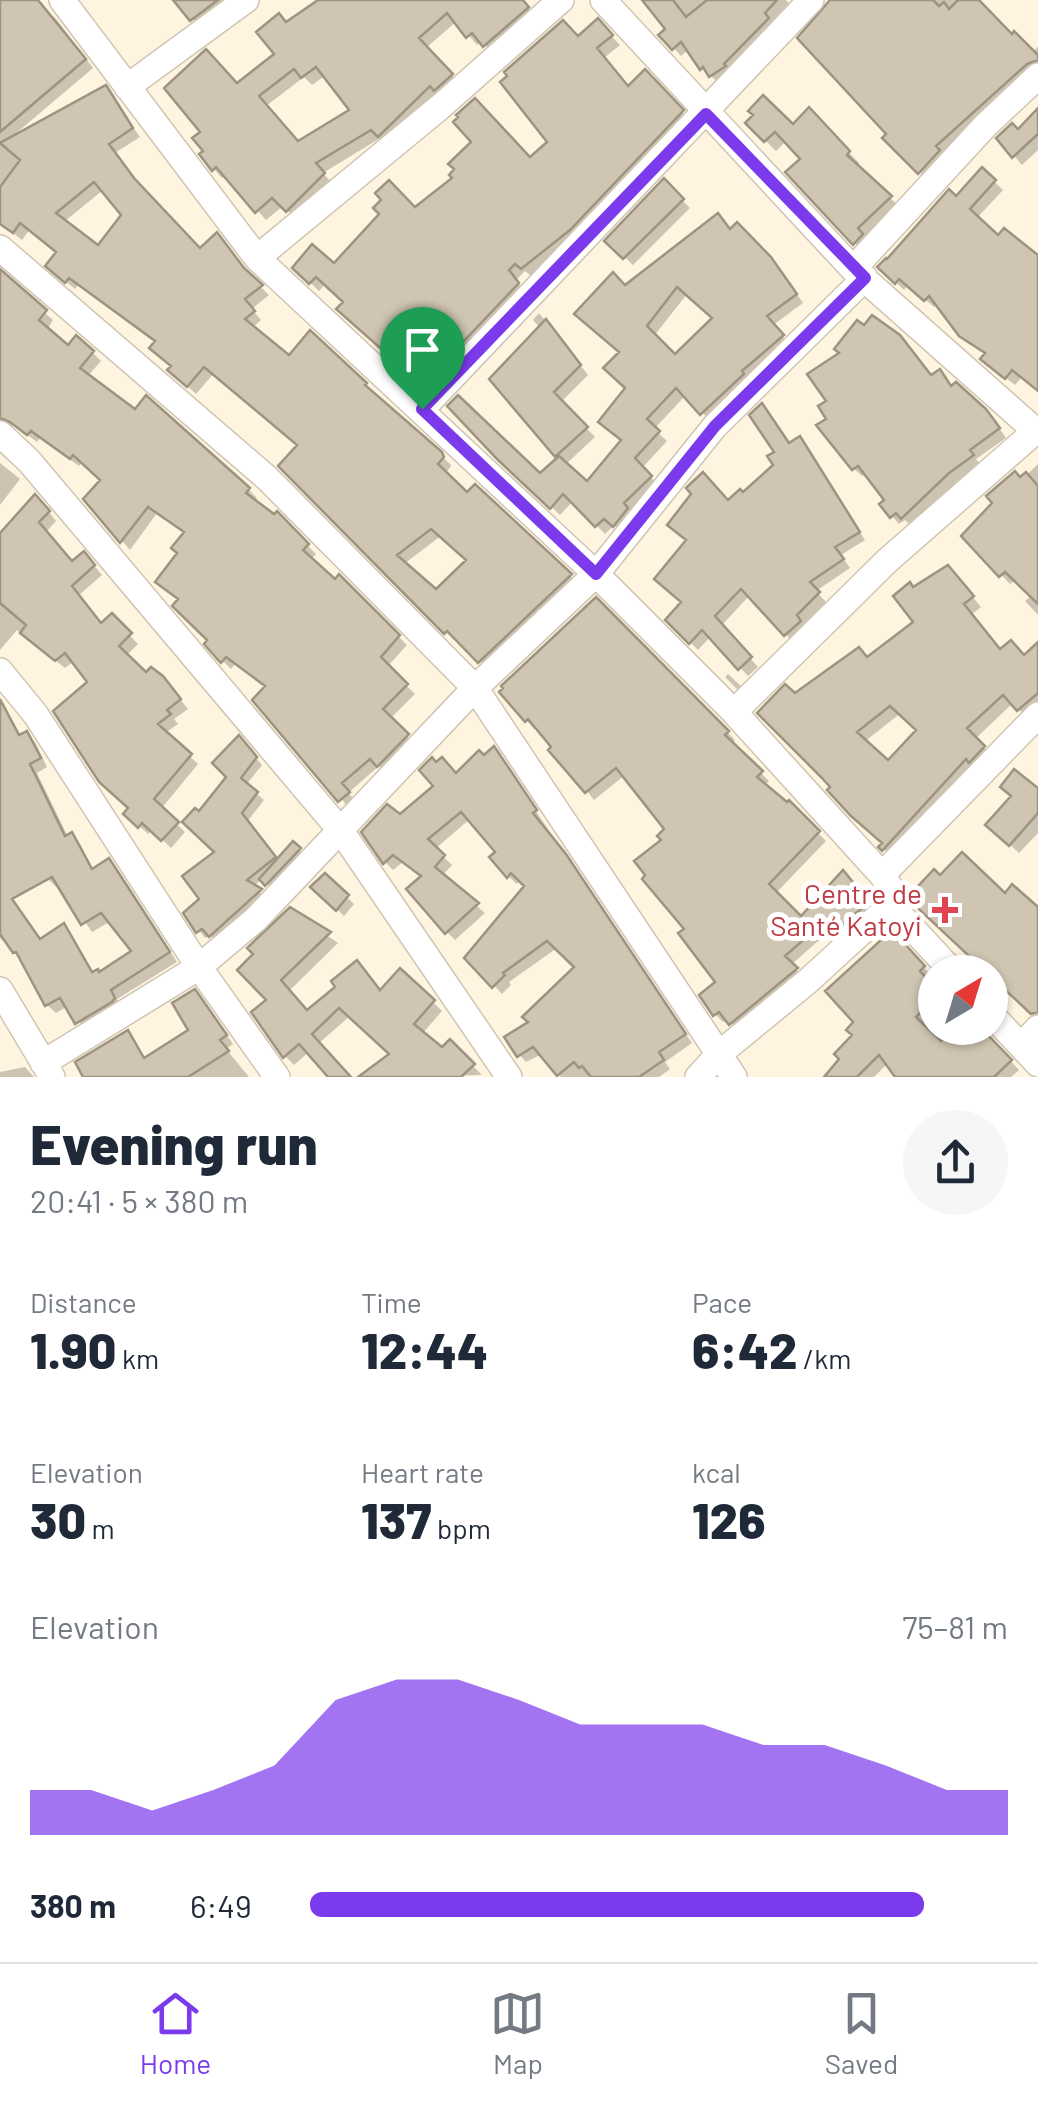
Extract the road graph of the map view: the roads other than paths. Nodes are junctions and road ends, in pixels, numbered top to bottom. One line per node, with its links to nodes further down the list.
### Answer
1 (62, 0): 7 (street)
2 (246, 0): 7 (street)
3 (561, 0): 10 (street)
4 (603, 0): 8 (street)
5 (811, 0): 8 (street)
6 (1038, 76): 11 (street)
7 (127, 87): 10 (street)
8 (706, 114): 11 (street); 12 (street)
9 (0, 248): 17 (street)
10 (257, 258): 12 (street)
11 (859, 273): 13 (street); 15 (street)
12 (422, 409): 15 (street)
13 (1037, 431): 18 (street)
14 (0, 434): 20 (street)
15 (596, 574): 17 (street); 18 (street)
16 (0, 671): 24 (street)
17 (476, 688): 20 (street); 28 (street)
18 (734, 712): 21 (street)
19 (1038, 715): 21 (street)
20 (341, 832): 24 (street); 31 (street)
21 (882, 875): 22 (street)
22 (891, 905): 23 (street); 28 (street)
23 (937, 955)
24 (199, 967): 29 (street); 30 (street)
25 (0, 990): 29 (street)
26 (1008, 1027): 27 (street)
27 (1032, 1046)
28 (720, 1054): 32 (street); 33 (street)
29 (48, 1070)
30 (278, 1077)
31 (508, 1077)
32 (698, 1077)
33 (734, 1077)

